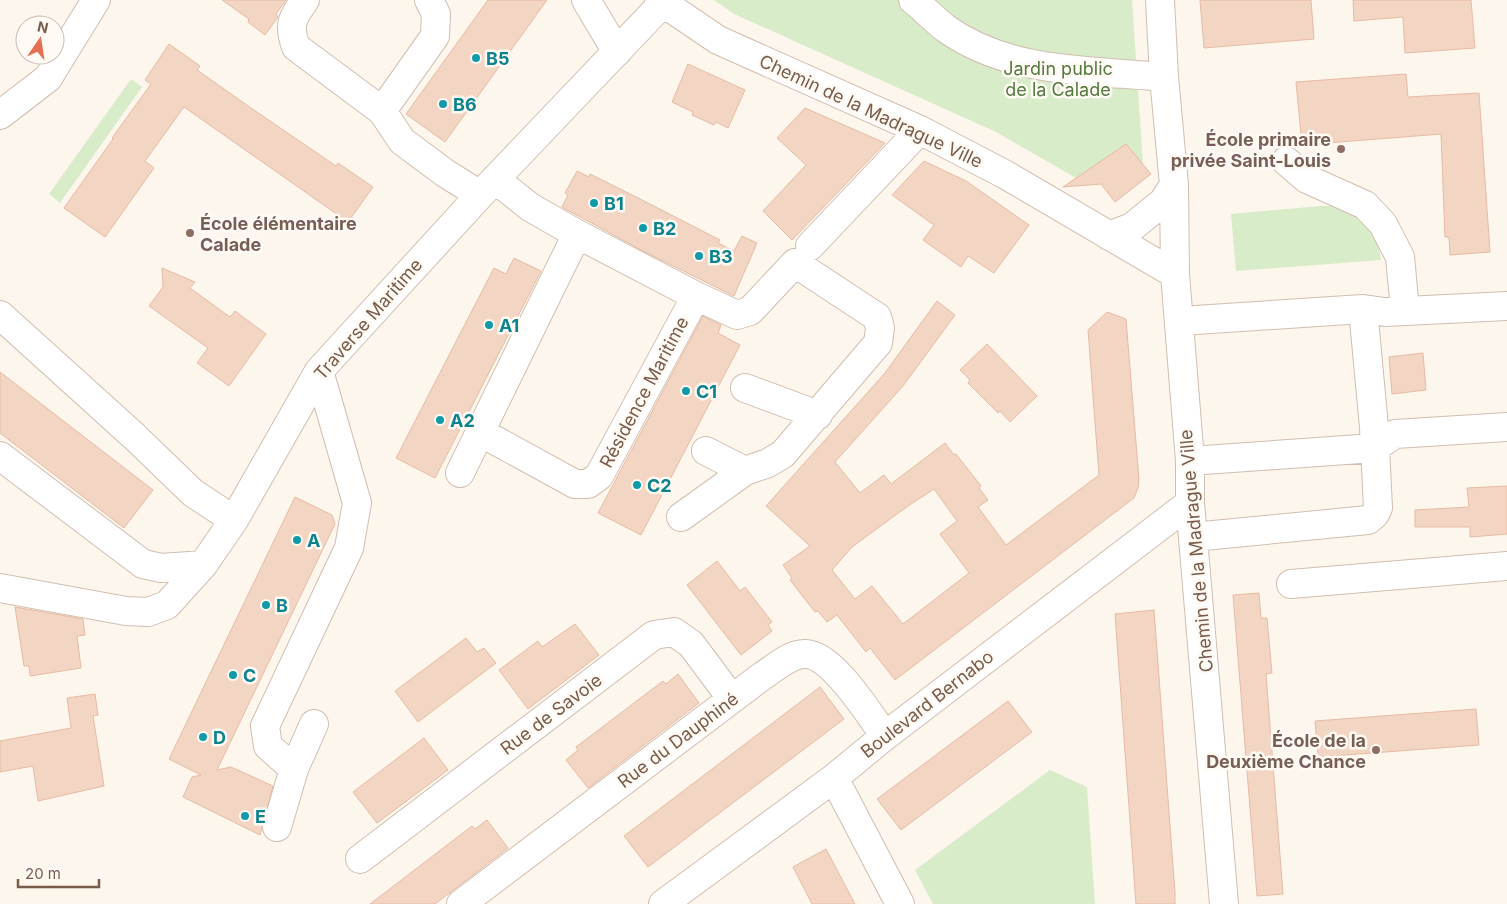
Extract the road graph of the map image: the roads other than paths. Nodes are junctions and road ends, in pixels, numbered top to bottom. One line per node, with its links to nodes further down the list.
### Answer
1 (96, 0): 11 (street)
2 (304, 0): 10 (street, Résidence Maritime)
3 (429, 0): 10 (street)
4 (586, 0): 8 (street)
5 (913, 0): 9 (street)
6 (1160, 0): 9 (street)
7 (661, 2): 8 (street, Traverse Maritime); 12 (street, Chemin de la Madrague Ville)
8 (617, 52): 15 (street, Traverse Maritime)
9 (1164, 77): 14 (street)
10 (382, 111): 15 (street, Résidence Maritime)
11 (0, 115)
12 (920, 130): 17 (street, Chemin de la Madrague Ville); 18 (street, Résidence Maritime)
13 (1286, 161): 23 (street)
14 (1174, 185): 17 (street); 19 (street)
15 (487, 187): 16 (street, Résidence Maritime); 26 (street, Traverse Maritime)
16 (577, 234): 20 (street, Résidence Maritime); 30 (street)
17 (1109, 236): 19 (street, Chemin de la Madrague Ville)
18 (803, 254): 20 (street, Résidence Maritime); 28 (street)
19 (1175, 274): 25 (street, Chemin de la Madrague Ville)
20 (696, 296): 30 (street, Résidence Maritime)
21 (1507, 306): 23 (street)
22 (1363, 309): 23 (street); 25 (street); 31 (street)
23 (1405, 310)
24 (0, 315): 39 (street)
25 (1180, 321): 34 (street, Chemin de la Madrague Ville)
26 (319, 371): 39 (street, Traverse Maritime); 48 (street)
27 (745, 388): 28 (street)
28 (818, 415): 35 (street)
29 (1507, 427): 31 (street)
30 (480, 432): 36 (street)
31 (1374, 448): 34 (street); 40 (street)
32 (706, 451): 35 (street)
33 (0, 456): 41 (street)
34 (1190, 461): 37 (street, Chemin de la Madrague Ville)
35 (744, 471): 38 (street)
36 (460, 473)
37 (1190, 503): 40 (street, Chemin de la Madrague Ville); 47 (street, Boulevard Bernabo)
38 (681, 517)
39 (234, 520): 41 (street, Traverse Maritime)
40 (1193, 537): 55 (street, Chemin de la Madrague Ville)
41 (203, 565): 44 (street, Traverse Maritime)
42 (1507, 566): 43 (street)
43 (1292, 584)
44 (0, 588)
45 (732, 699): 47 (street, Rue du Dauphiné); 51 (street, Rue de Savoie); 52 (street, Rue du Dauphiné)
46 (314, 724): 48 (street)
47 (885, 736): 49 (street, Boulevard Bernabo)
48 (294, 770): 50 (street)
49 (834, 778): 53 (street, Boulevard Bernabo); 54 (street)
50 (277, 827)
51 (360, 859)
52 (462, 904)
53 (663, 904)
54 (900, 904)
55 (1224, 904)

